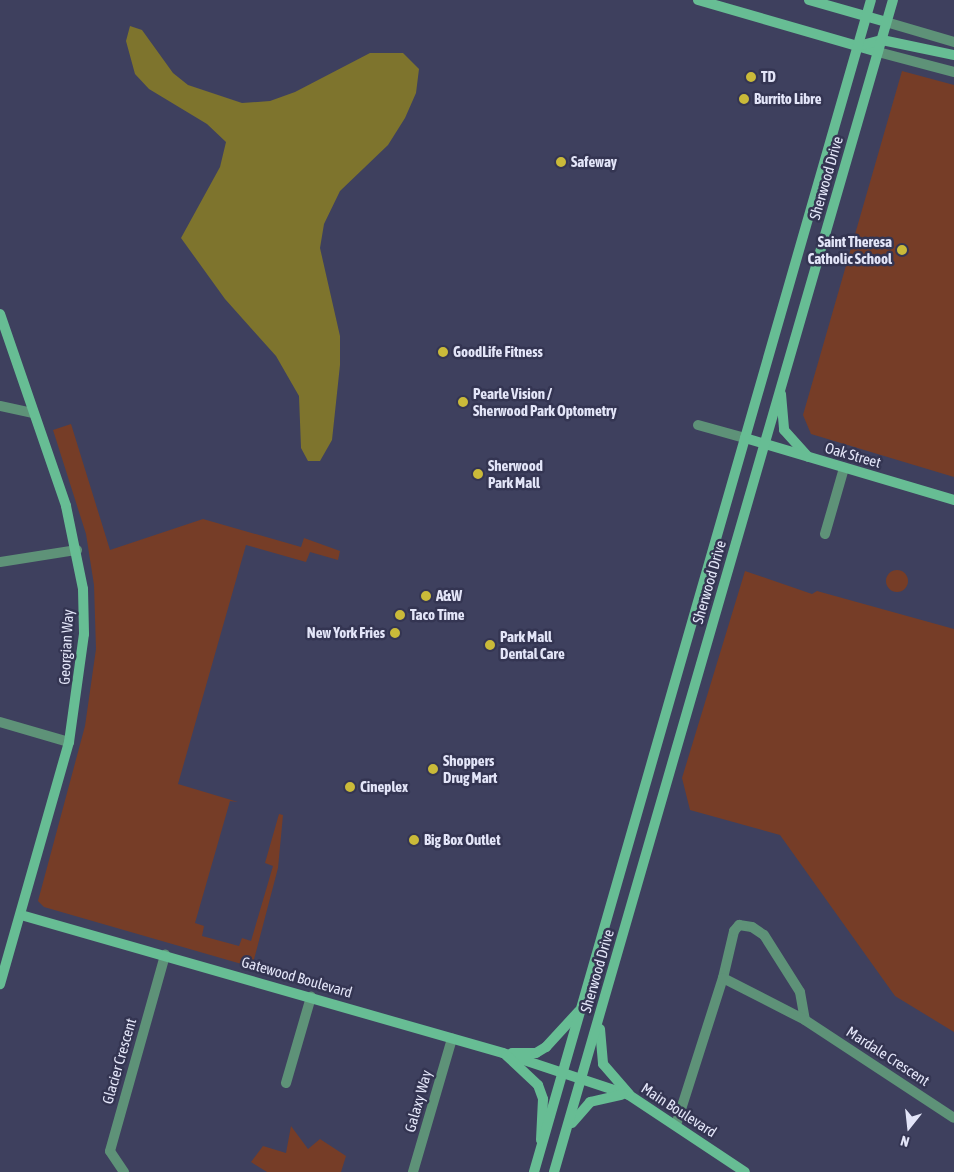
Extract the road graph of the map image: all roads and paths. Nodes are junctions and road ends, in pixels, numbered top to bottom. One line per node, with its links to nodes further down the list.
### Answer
1 (698, 0): 9 (main road)
2 (809, 0): 5 (main road)
3 (871, 0): 5 (main road, Sherwood Drive)
4 (893, 0): 6 (main road, Sherwood Drive)
5 (866, 16): 6 (main road); 9 (main road, Sherwood Drive)
6 (886, 22): 7 (main road, Sherwood Drive); 8 (street)
7 (882, 40): 9 (main road); 10 (main road, Sherwood Drive); 11 (main road)
8 (954, 42)
9 (858, 46): 10 (main road); 18 (main road, Sherwood Drive)
10 (878, 52): 12 (street); 14 (main road, Sherwood Drive)
11 (954, 54)
12 (954, 72)
13 (0, 314): 16 (main road, Georgian Way)
14 (780, 390): 19 (main road, Sherwood Drive); 20 (main road)
15 (0, 406): 16 (street)
16 (33, 413): 24 (main road, Georgian Way)
17 (698, 425): 18 (street)
18 (745, 438): 19 (main road, Oak Street); 34 (main road, Sherwood Drive)
19 (765, 444): 20 (main road, Oak Street); 33 (main road, Sherwood Drive)
20 (809, 458): 21 (main road, Oak Street)
21 (844, 468): 22 (main road, Oak Street); 23 (street)
22 (954, 500)
23 (825, 534)
24 (77, 550): 25 (street); 27 (main road, Georgian Way)
25 (0, 562)
26 (0, 722): 27 (street)
27 (69, 742): 28 (main road, Georgian Way)
28 (21, 915): 29 (main road, Gatewood Boulevard); 31 (main road, Georgian Way)
29 (166, 955): 32 (main road, Gatewood Boulevard); 46 (street, Glacier Crescent)
30 (723, 978): 35 (street, Mardale Crescent); 35 (street); 43 (street)
31 (0, 984)
32 (312, 997): 36 (main road, Gatewood Boulevard); 40 (street)
33 (603, 1005): 39 (main road, Sherwood Drive); 41 (main road)
34 (581, 1009): 37 (main road); 38 (main road, Sherwood Drive)
35 (805, 1020): 42 (street, Mardale Crescent)
36 (452, 1039): 37 (main road, Gatewood Boulevard); 47 (street, Galaxy Way)
37 (503, 1053): 38 (main road, Gatewood Boulevard); 45 (main road)
38 (563, 1073): 39 (main road, Main Boulevard); 45 (main road, Sherwood Drive)
39 (581, 1079): 41 (main road, Main Boulevard); 44 (main road, Sherwood Drive)
40 (286, 1083)
41 (629, 1095): 43 (main road, Main Boulevard); 44 (main road)
42 (954, 1118)
43 (676, 1125): 50 (main road, Main Boulevard)
44 (564, 1137): 49 (main road, Sherwood Drive)
45 (541, 1146): 48 (main road, Sherwood Drive)
46 (124, 1172)
47 (413, 1172)
48 (534, 1172)
49 (554, 1172)
50 (745, 1172)

